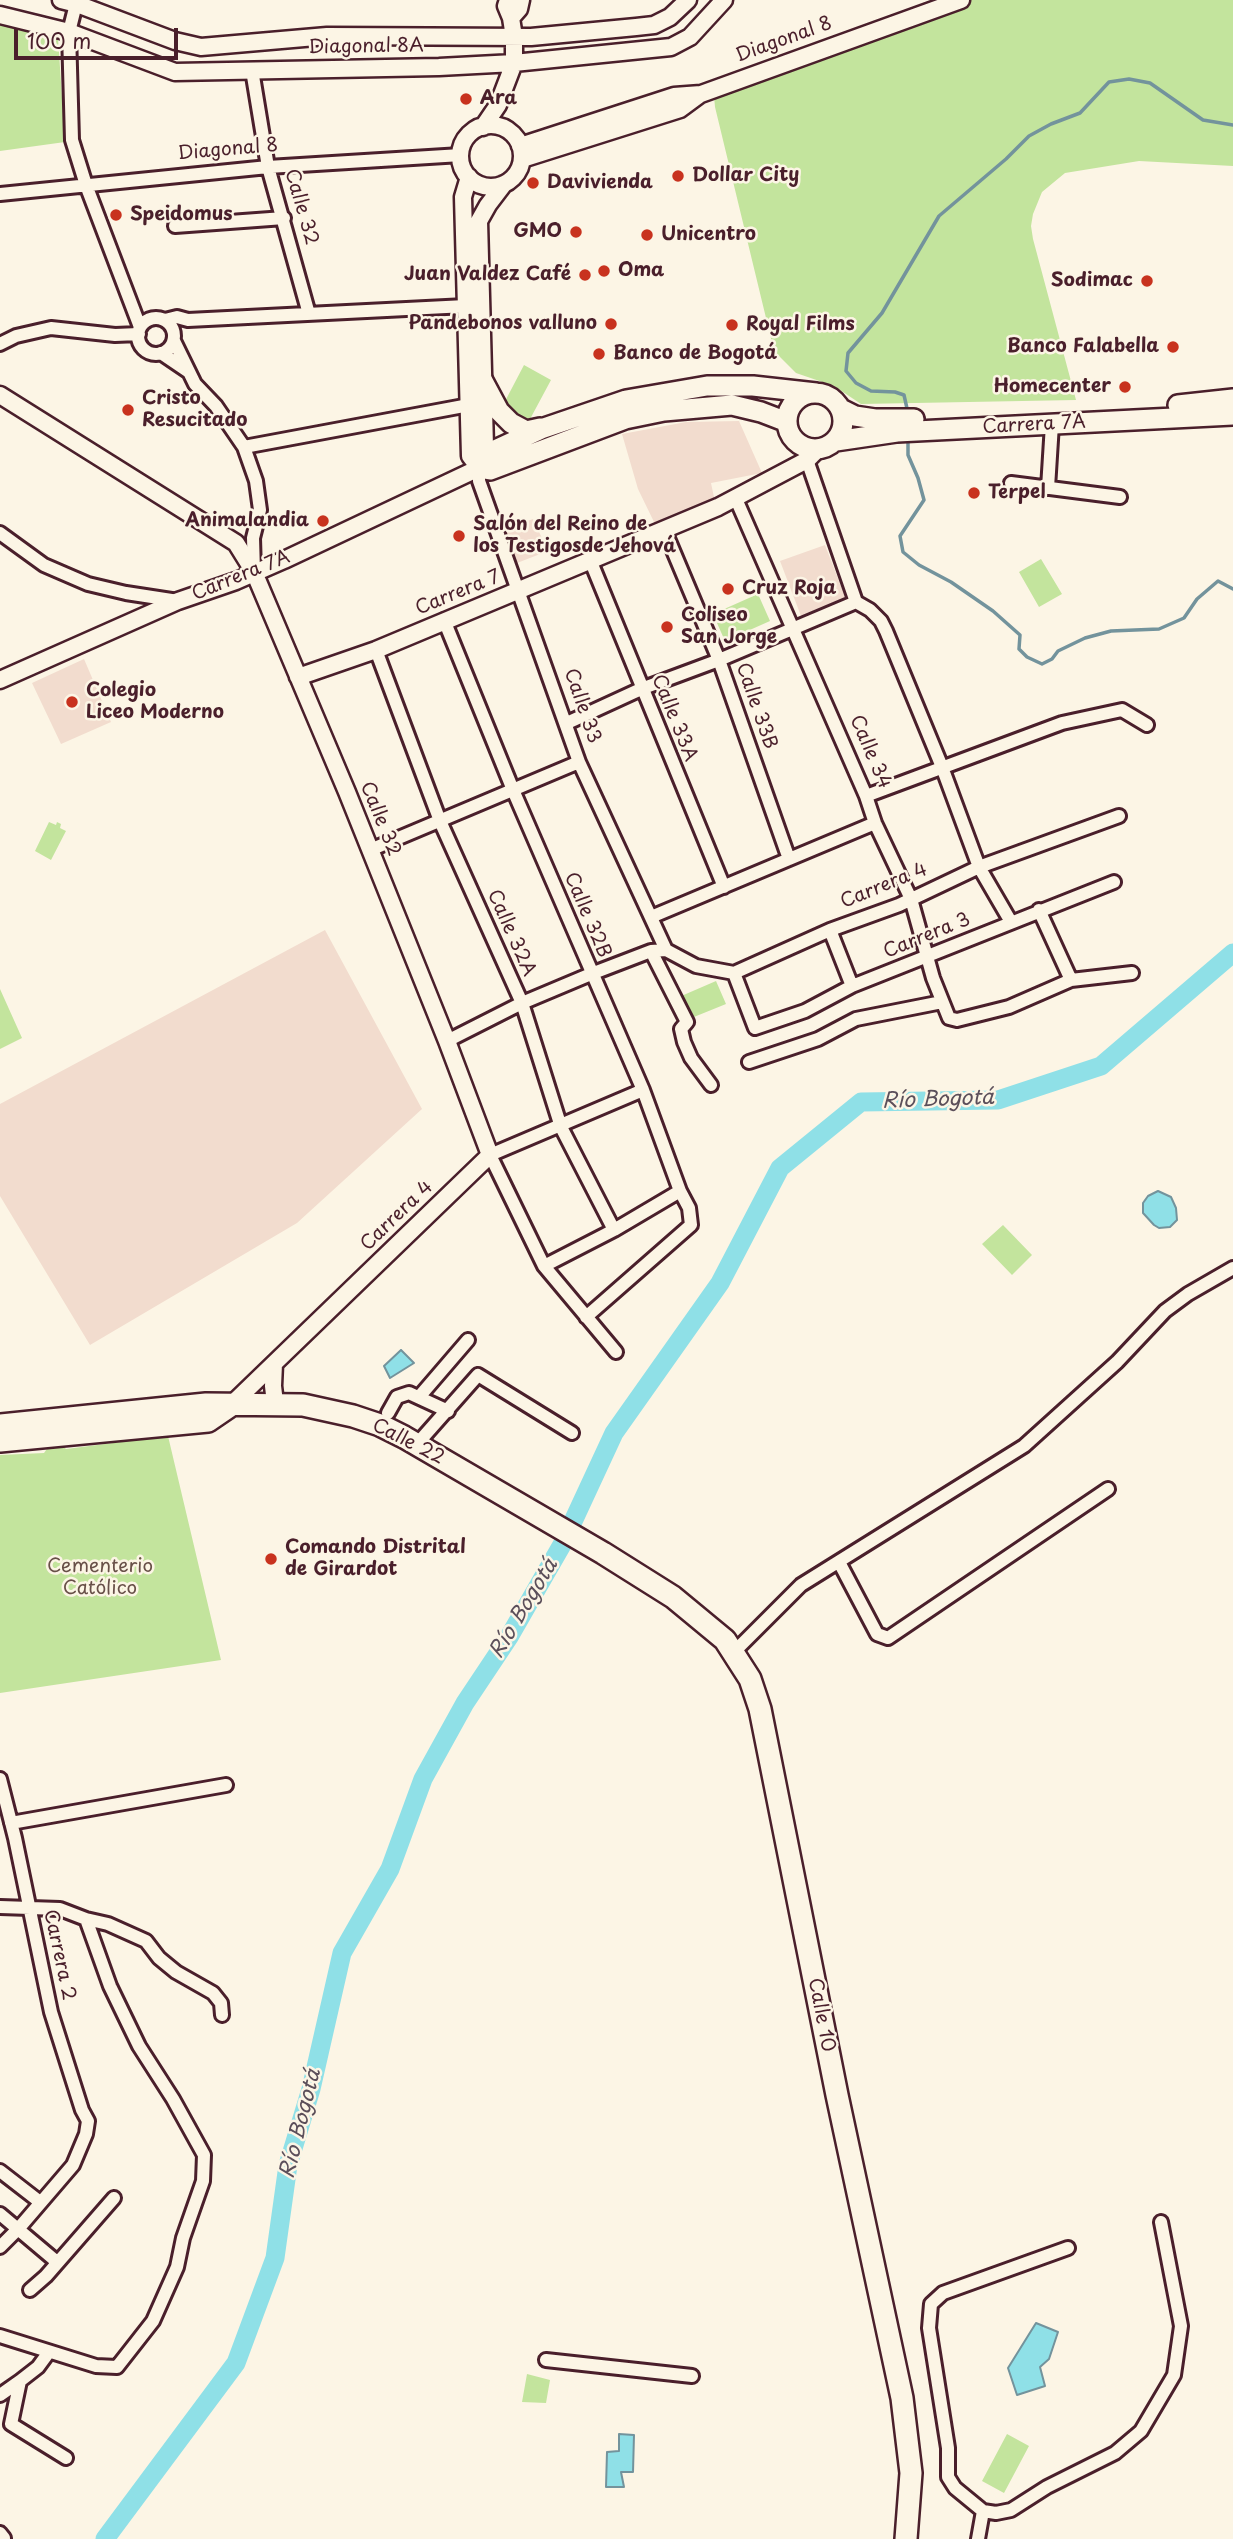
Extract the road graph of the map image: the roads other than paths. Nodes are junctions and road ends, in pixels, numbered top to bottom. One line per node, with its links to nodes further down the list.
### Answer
1 (508, 0): 8 (street)
2 (521, 0): 8 (street)
3 (688, 0): 10 (street, Diagonal 8A)
4 (724, 0): 11 (street, Diagonal 8A)
5 (961, 0): 16 (street, Diagonal 8)
6 (72, 1): 9 (street); 10 (street, Diagonal 8A)
7 (0, 15): 9 (street, Diagonal 8A)
8 (511, 18): 10 (street)
9 (69, 32): 12 (street, Diagonal 8A); 21 (street)
10 (514, 37): 11 (street)
11 (514, 63): 12 (street, Diagonal 8A); 13 (street)
12 (252, 70): 18 (street, Calle 32)
13 (498, 105): 14 (street); 15 (street)
14 (483, 127): 15 (street); 17 (street)
15 (503, 128): 16 (street)
16 (521, 153): 20 (street)
17 (461, 155): 18 (street, Diagonal 8); 19 (street)
18 (268, 167): 21 (street, Diagonal 8); 23 (street, Calle 32)
19 (469, 177): 20 (street); 26 (street, Calle 33)
20 (504, 184): 37 (street, Calle 33)
21 (86, 185): 22 (street, Diagonal 8); 25 (street)
22 (0, 194)
23 (284, 218): 24 (street); 27 (street, Calle 32)
24 (175, 226)
25 (132, 305): 28 (street); 30 (street)
26 (466, 306): 27 (street); 41 (street, Calle 33)
27 (309, 314): 29 (street)
28 (159, 319): 29 (street); 30 (street); 32 (street)
29 (188, 320): 32 (street)
30 (139, 330): 31 (street); 34 (street)
31 (114, 335): 33 (street); 34 (street)
32 (174, 336): 35 (street); 36 (street)
33 (0, 344)
34 (146, 350): 35 (street)
35 (161, 353): 36 (street)
36 (189, 372): 49 (street)
37 (483, 381): 48 (main road); 51 (street, Calle 33)
38 (816, 393): 42 (main road); 44 (main road); 48 (main road, Carrera 7A)
39 (0, 395): 59 (street, Calle 32)
40 (1233, 399): 45 (main road, Carrera 7A)
41 (469, 405): 49 (street); 51 (street, Calle 33)
42 (841, 409): 47 (main road, Carrera 7A); 50 (main road)
43 (1233, 415): 46 (main road, Carrera 7A)
44 (787, 422): 50 (main road); 51 (main road, Carrera 7A)
45 (924, 424): 46 (main road, Carrera 7A); 47 (main road, Carrera 7A)
46 (1052, 424): 53 (street)
47 (895, 426): 50 (main road, Carrera 7A)
48 (548, 427): 51 (main road, Carrera 7A)
49 (244, 447): 59 (street)
50 (820, 450): 55 (street, Carrera 7); 62 (street)
51 (480, 468): 59 (street, Carrera 7A); 60 (street, Calle 33)
52 (1011, 483): 53 (street)
53 (1048, 488): 54 (street)
54 (1121, 497)
55 (736, 499): 56 (street, Carrera 7); 64 (street, Calle 34)
56 (664, 529): 58 (street, Carrera 7); 66 (street, Calle 33B)
57 (0, 533): 61 (street)
58 (591, 562): 60 (street, Carrera 7); 69 (street, Calle 33A)
59 (254, 572): 61 (street, Carrera 7A); 67 (street, Calle 32)
60 (520, 590): 63 (street, Carrera 7); 70 (street, Calle 33)
61 (178, 601): 68 (street, Carrera 7A)
62 (856, 602): 64 (street); 73 (street)
63 (444, 621): 65 (street, Carrera 7); 74 (street, Calle 32B)
64 (794, 628): 66 (street); 75 (street, Calle 34)
65 (376, 650): 67 (street, Carrera 7); 77 (street, Calle 32A)
66 (719, 660): 69 (street); 80 (street, Calle 33B)
67 (298, 677): 79 (street, Calle 32)
68 (0, 680)
69 (641, 689): 70 (street); 83 (street, Calle 33A)
70 (567, 723): 72 (street, Calle 33)
71 (1147, 725): 73 (street)
72 (579, 762): 74 (street); 86 (street, Calle 33)
73 (943, 767): 75 (street); 81 (street)
74 (513, 790): 77 (street); 94 (street, Calle 32B)
75 (866, 796): 78 (street, Calle 34)
76 (1119, 816): 81 (street, Carrera 4)
77 (440, 821): 79 (street); 98 (street, Calle 32A)
78 (875, 823): 80 (street); 84 (street, Calle 34)
79 (370, 850): 99 (street, Calle 32)
80 (789, 859): 83 (street)
81 (979, 867): 84 (street, Carrera 4); 87 (street)
82 (1114, 882): 85 (street, Carrera 3)
83 (723, 887): 86 (street)
84 (911, 899): 88 (street, Carrera 4); 91 (street, Calle 34)
85 (1039, 910): 87 (street, Carrera 3); 95 (street)
86 (651, 917): 89 (street, Calle 33)
87 (1011, 922): 91 (street, Carrera 3)
88 (830, 930): 92 (street, Carrera 4); 96 (street)
89 (666, 950): 90 (street); 92 (street)
90 (651, 951): 94 (street); 101 (street)
91 (929, 956): 96 (street, Carrera 3); 97 (street, Calle 34)
92 (734, 973): 96 (street, Carrera 3)
93 (1132, 973): 95 (street)
94 (592, 974): 98 (street); 102 (street, Calle 32B)
95 (1071, 980): 97 (street, Calle 34)
96 (852, 986)
97 (942, 1002): 100 (street)
98 (522, 1003): 99 (street); 103 (street, Calle 32A)
99 (447, 1041): 104 (street, Calle 32)
100 (749, 1062)
101 (710, 1086)
102 (643, 1090): 103 (street, Carrera 4); 105 (street, Calle 32B)
103 (561, 1127): 104 (street, Carrera 4); 106 (street, Calle 32A)
104 (490, 1155): 107 (street, Calle 32); 112 (street, Carrera 4)
105 (680, 1191): 106 (street); 109 (street, Calle 32B)
106 (614, 1230): 107 (street)
107 (544, 1266): 109 (street, Calle 32)
108 (1233, 1268): 124 (street)
109 (586, 1317): 111 (street, Calle 32)
110 (468, 1340): 113 (street)
111 (616, 1352)
112 (274, 1364): 114 (street); 115 (street, Carrera 4)
113 (419, 1397): 116 (street); 117 (street)
114 (275, 1403): 115 (main road, Calle 22); 121 (main road, Calle 22)
115 (230, 1406): 118 (main road, Calle 22); 120 (main road, Calle 22)
116 (448, 1411): 119 (street); 121 (street)
117 (388, 1413)
118 (0, 1425)
119 (572, 1433)
120 (0, 1441)
121 (416, 1444): 123 (main road, Calle 22)
122 (1108, 1489): 124 (street)
123 (606, 1555): 125 (main road, Calle 10)
124 (839, 1562): 125 (street)
125 (734, 1652): 153 (main road, Calle 10)
126 (0, 1779): 128 (street, Carrera 2)
127 (226, 1785): 128 (street)
128 (11, 1823): 130 (street, Carrera 2)
129 (0, 1837): 130 (street)
130 (15, 1838): 132 (street, Carrera 2)
131 (0, 1907): 132 (street)
132 (29, 1907): 133 (street); 137 (street, Carrera 2)
133 (86, 1919): 134 (street); 146 (street)
134 (222, 2015)
135 (0, 2171): 137 (street)
136 (114, 2197): 143 (street)
137 (40, 2202): 140 (street)
138 (0, 2214): 140 (street)
139 (1161, 2222): 152 (street)
140 (19, 2228): 141 (street); 143 (street)
141 (0, 2247)
142 (1068, 2248): 152 (street)
143 (57, 2262): 144 (street)
144 (30, 2290)
145 (0, 2336): 146 (street)
146 (49, 2352): 149 (street)
147 (546, 2360): 148 (street)
148 (692, 2376)
149 (20, 2381): 150 (street); 151 (street)
150 (0, 2395)
151 (66, 2458)
152 (983, 2511): 154 (street)
153 (906, 2539)
154 (978, 2539)

